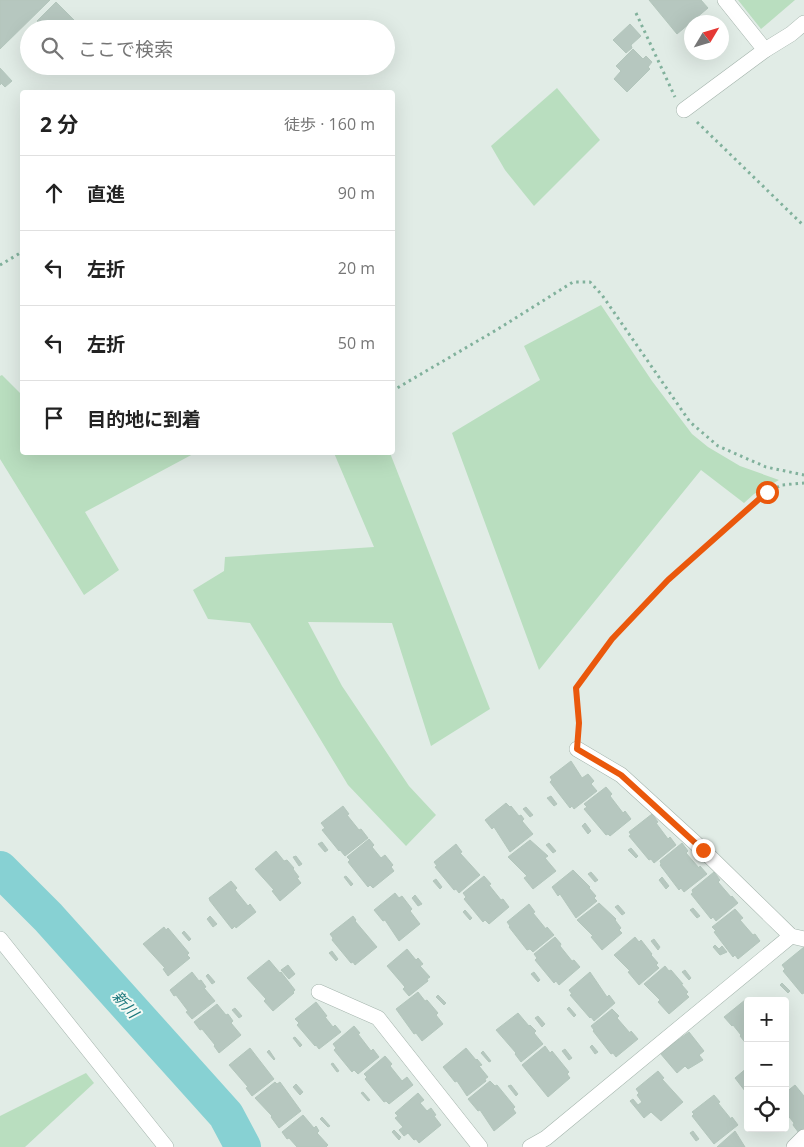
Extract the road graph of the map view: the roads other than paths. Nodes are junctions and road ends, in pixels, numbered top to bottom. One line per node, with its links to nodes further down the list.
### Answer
1 (725, 0): 3 (street)
2 (804, 23): 3 (street)
3 (765, 50): 4 (street)
4 (684, 110)
5 (577, 749): 6 (street)
6 (798, 938): 12 (street)
7 (0, 939): 10 (street)
8 (319, 992): 11 (street)
9 (804, 1138): 13 (street)
10 (166, 1147)
11 (480, 1147)
12 (530, 1147)
13 (794, 1147)

